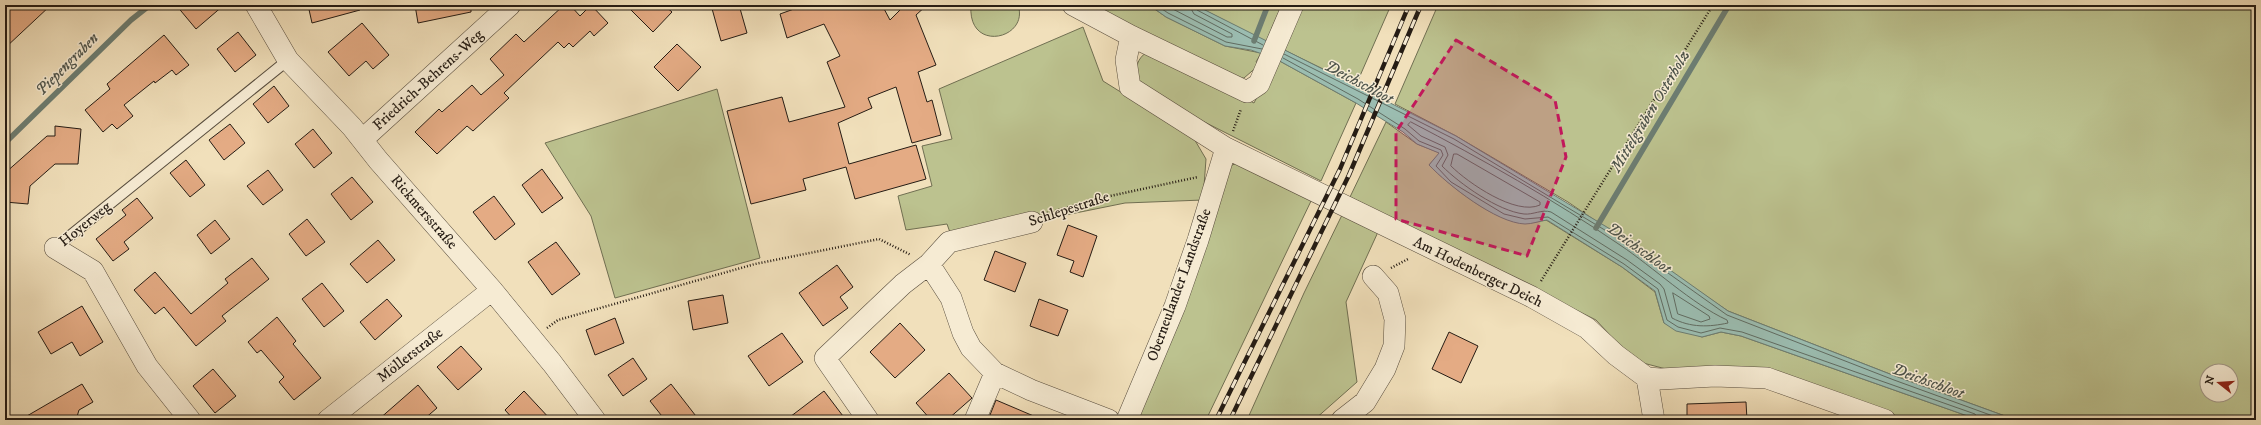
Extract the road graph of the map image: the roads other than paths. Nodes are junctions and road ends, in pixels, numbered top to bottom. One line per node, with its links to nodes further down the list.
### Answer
1 (256, 5): 6 (street, Rickmersstraße)
2 (510, 5): 7 (street, Friedrich-Behrens-Weg)
3 (1073, 5): 5 (street)
4 (1293, 5): 5 (street)
5 (1131, 36): 8 (street, Am Hodenberger Deich)
6 (288, 60): 7 (street, Rickmersstraße); 10 (lane, Hoyerweg)
7 (363, 139): 13 (street, Rickmersstraße)
8 (1226, 148): 15 (street, Am Hodenberger Deich); 22 (street, Oberneulander Landstraße)
9 (1032, 222): 11 (street, Schlepestraße)
10 (55, 248): 16 (street, Hoyerweg)
11 (929, 264): 14 (street); 19 (street, Schlepestraße)
12 (1373, 276): 23 (street)
13 (492, 290): 17 (street, Möllerstraße); 18 (street, Rickmersstraße)
14 (995, 373): 20 (street); 21 (street)
15 (1647, 378): 24 (street); 25 (street)
16 (190, 420)
17 (328, 420)
18 (595, 420)
19 (868, 420)
20 (975, 420)
21 (1109, 420)
22 (1127, 420)
23 (1342, 420)
24 (1654, 420)
25 (1885, 420)

